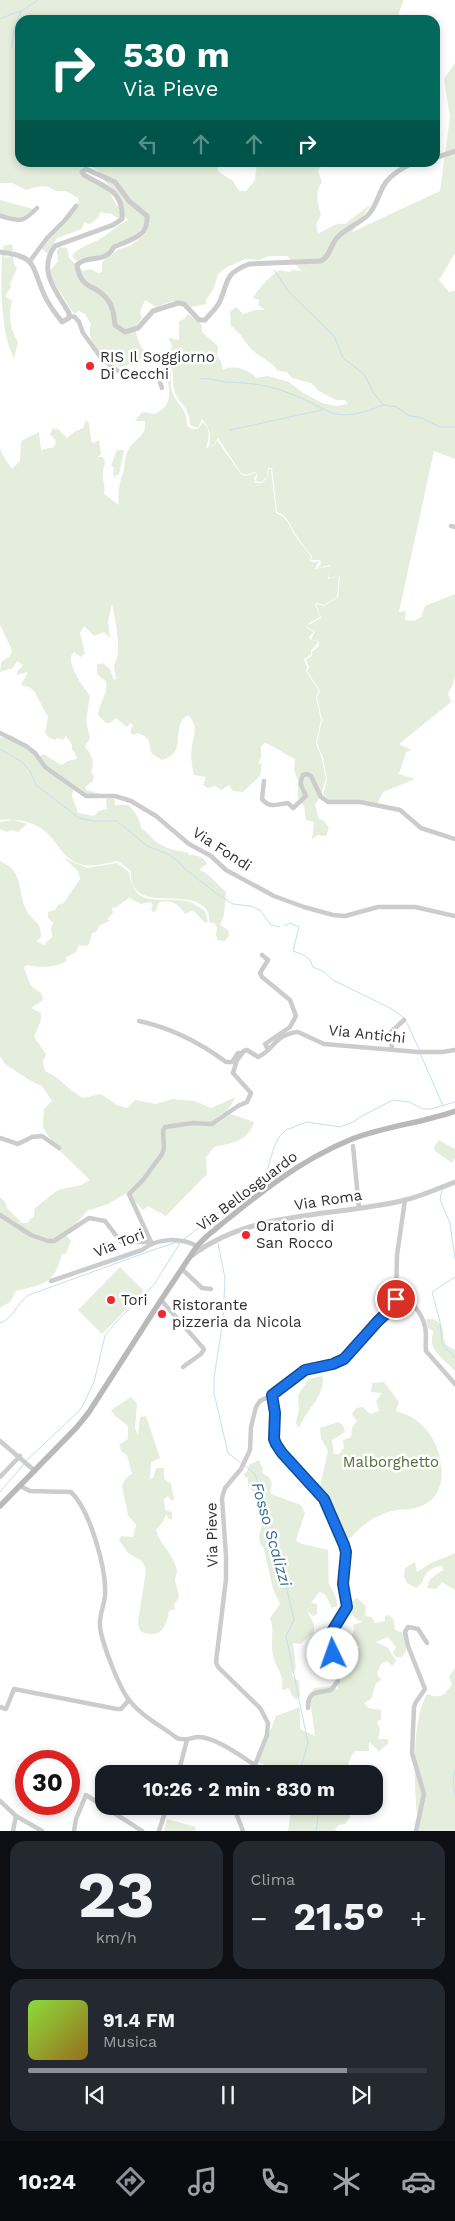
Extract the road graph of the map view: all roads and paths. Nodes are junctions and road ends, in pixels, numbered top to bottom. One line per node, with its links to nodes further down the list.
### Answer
1 (455, 150): 2 (street)
2 (440, 156)
3 (406, 167): 9 (street)
4 (76, 206): 8 (street)
5 (37, 208): 6 (street)
6 (0, 216)
7 (0, 252): 8 (street)
8 (30, 261): 10 (street)
9 (69, 316): 10 (street); 12 (street)
10 (62, 322): 11 (street)
11 (67, 327)
12 (162, 388)
13 (0, 734): 16 (street, Via Fondi)
14 (264, 781): 15 (street)
15 (455, 839)
16 (455, 916)
17 (262, 955): 20 (street)
18 (404, 1020): 21 (street)
19 (139, 1021): 23 (street)
20 (268, 1049): 21 (street, Via Antichi); 23 (street)
21 (392, 1049): 22 (street, Via Antichi)
22 (455, 1050)
23 (241, 1053): 35 (street)
24 (455, 1111): 32 (main road, Via Bellosguardo)
25 (0, 1138): 27 (street)
26 (353, 1146): 30 (street)
27 (59, 1148)
28 (455, 1182): 29 (street, Via Roma)
29 (405, 1200): 30 (street, Via Roma); 42 (street)
30 (360, 1208): 34 (street, Via Roma)
31 (0, 1215): 35 (street)
32 (215, 1230): 33 (main road, Via Bellosguardo); 34 (street)
33 (206, 1237): 34 (street); 36 (main road, Via Bellosguardo)
34 (216, 1240): 37 (street, Via Roma)
35 (151, 1242): 36 (street, Via Tori); 40 (street, Via Tori)
36 (197, 1246): 37 (street); 38 (main road, Via Bellosguardo)
37 (206, 1246): 38 (street, Via Roma)
38 (190, 1258): 39 (main road, Via Bellosguardo)
39 (182, 1269): 41 (street); 43 (main road, Via Bellosguardo)
40 (51, 1281)
41 (211, 1289)
42 (397, 1293): 45 (street); 46 (street, Via Pieve)
43 (161, 1300): 44 (street); 49 (main road, Via Bellosguardo)
44 (183, 1367)
45 (455, 1384)
46 (272, 1395): 56 (street); 59 (street, Via Pieve)
47 (0, 1441): 48 (street)
48 (20, 1457): 49 (street); 50 (street)
49 (35, 1471): 51 (main road, Via Bellosguardo)
50 (0, 1477)
51 (20, 1486): 52 (main road, Via Bellosguardo); 54 (street)
52 (0, 1506)
53 (427, 1643): 70 (street)
54 (130, 1700): 55 (street); 57 (street)
55 (0, 1707)
56 (308, 1708)
57 (187, 1740): 58 (street); 59 (street)
58 (181, 1765)
59 (255, 1765)
60 (0, 1801): 63 (street)
61 (164, 1815): 68 (street)
62 (236, 1815): 69 (street)
63 (16, 1816): 64 (street); 65 (street)
64 (12, 1831)
65 (42, 1831)
66 (74, 1831): 67 (street)
67 (142, 1831)
68 (159, 1831)
69 (241, 1831)
70 (416, 1831)

